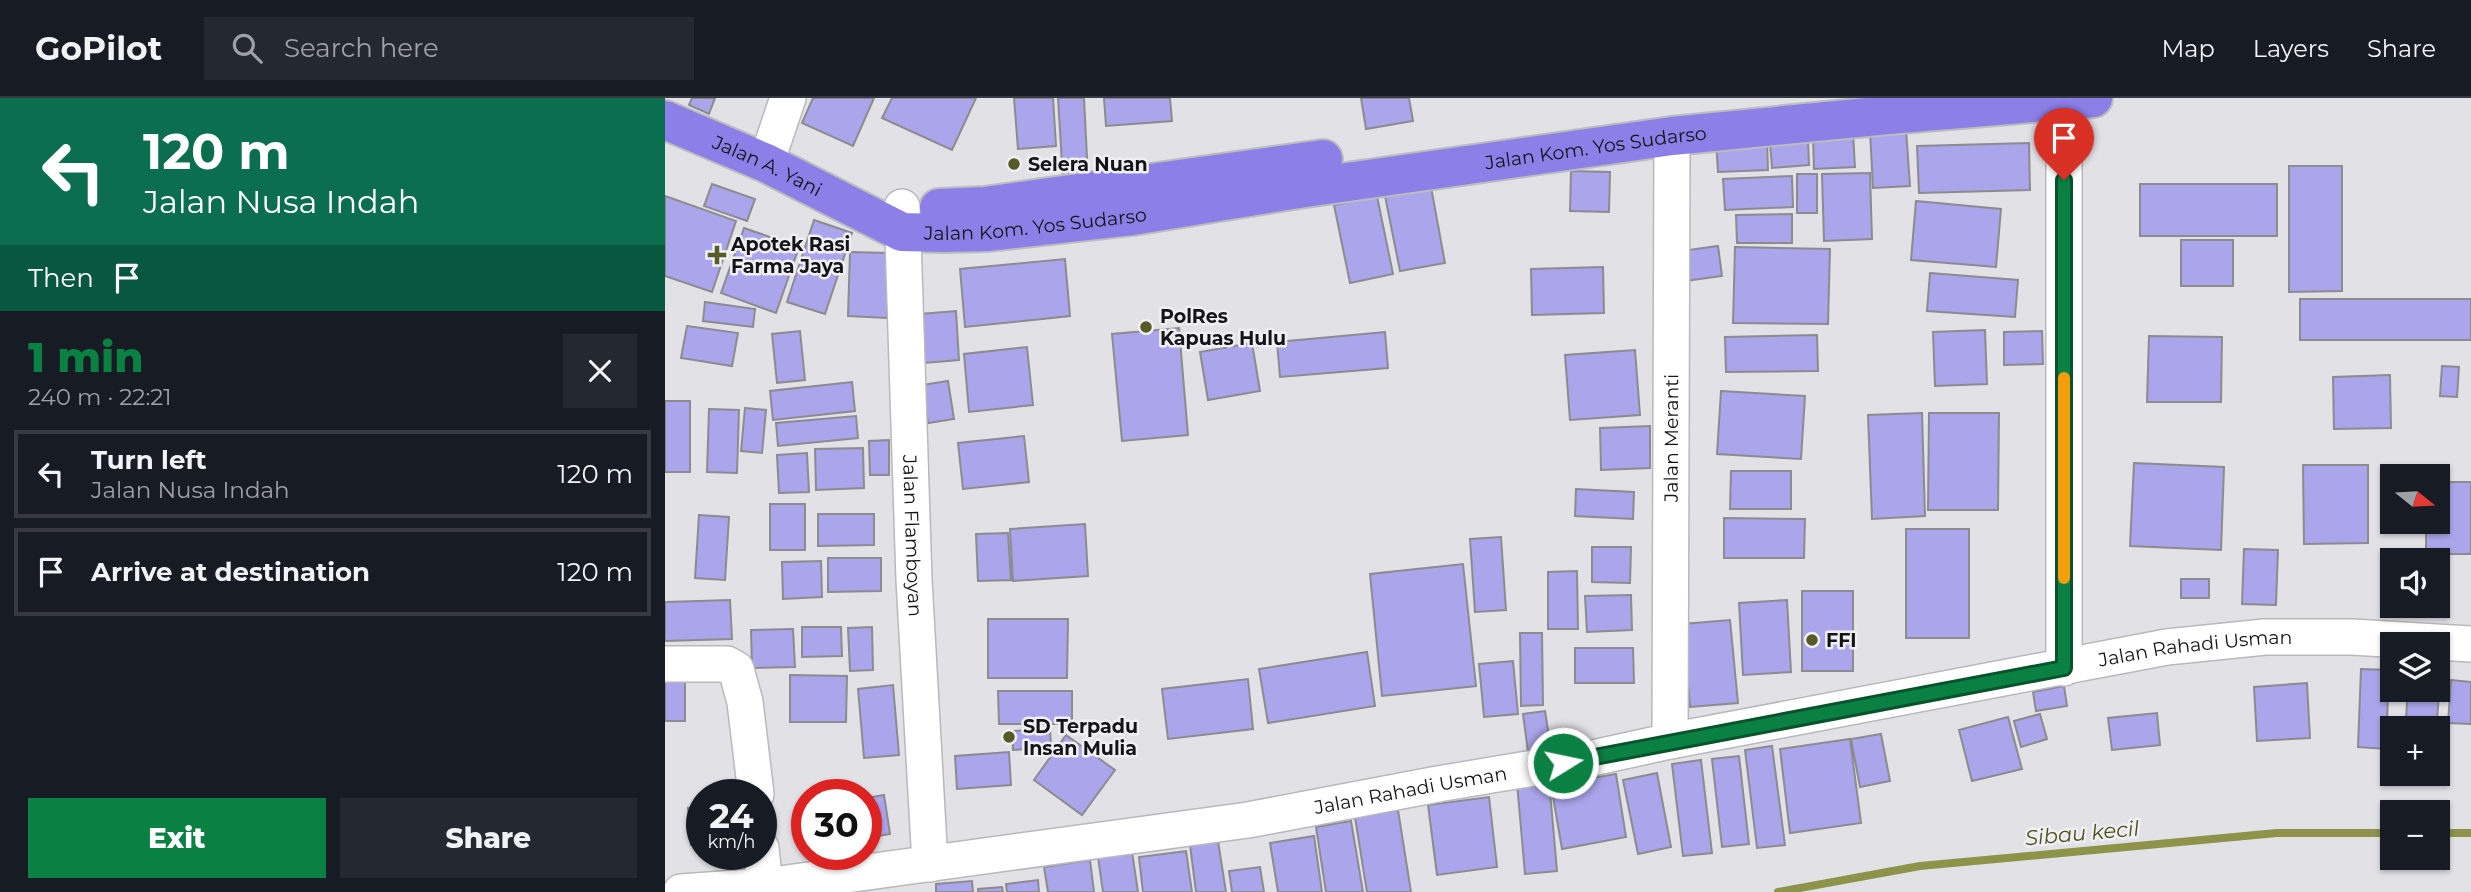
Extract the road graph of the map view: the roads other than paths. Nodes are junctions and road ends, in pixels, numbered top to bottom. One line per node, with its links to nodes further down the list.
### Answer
1 (788, 98): 7 (street)
2 (1795, 98): 8 (highway, Jalan Kom. Yos Sudarso)
3 (2093, 98): 4 (highway, Jalan Kom. Yos Sudarso)
4 (2064, 99): 6 (highway, Jalan Kom. Yos Sudarso); 11 (street)
5 (665, 120): 7 (highway, Jalan A. Yani)
6 (1672, 136): 8 (highway, Jalan Kom. Yos Sudarso); 12 (street, Jalan Meranti)
7 (766, 163): 8 (highway, Jalan A. Yani)
8 (890, 217): 14 (street, Jalan Flamboyan)
9 (2471, 644): 11 (street, Jalan Rahadi Usman)
10 (665, 664): 13 (street)
11 (2064, 668): 12 (street, Jalan Rahadi Usman)
12 (1670, 741): 14 (street, Jalan Rahadi Usman)
13 (754, 779)
14 (930, 864): 16 (street, Jalan Rahadi Usman)
15 (763, 870): 16 (street)
16 (765, 886): 17 (street, Jalan Rahadi Usman)
17 (681, 892)

